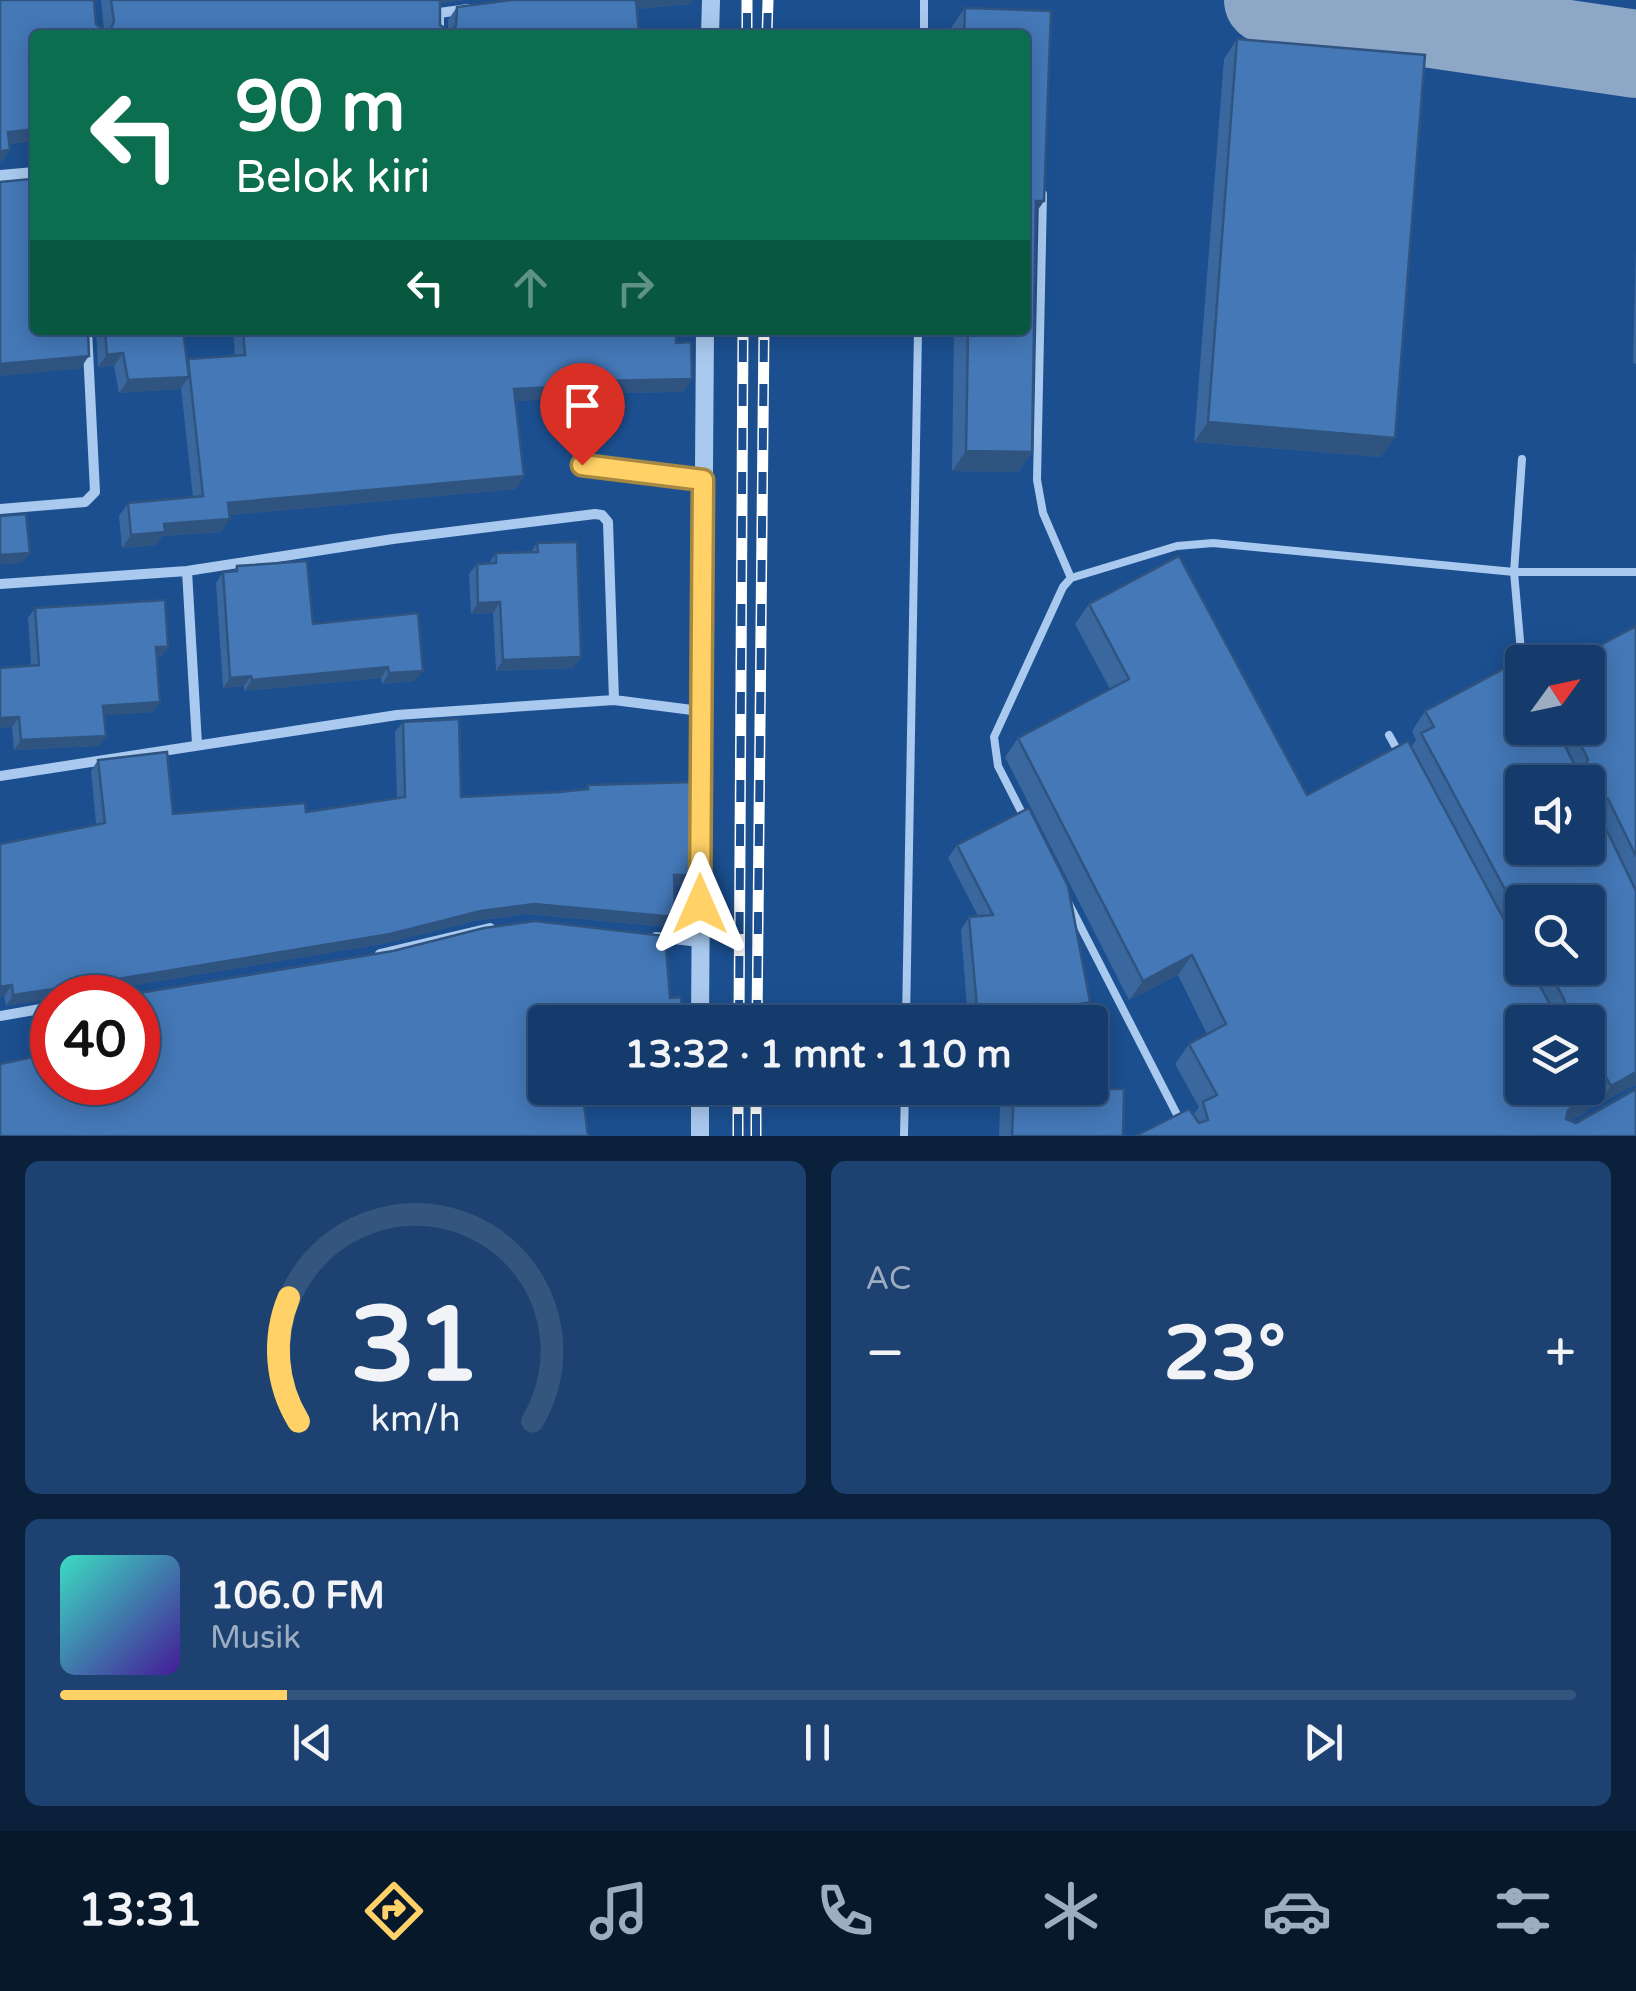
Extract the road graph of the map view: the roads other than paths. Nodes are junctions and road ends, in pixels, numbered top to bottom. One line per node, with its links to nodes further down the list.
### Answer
1 (711, 0): 5 (street)
2 (924, 0): 6 (lane)
3 (474, 8): 4 (street)
4 (439, 30)
5 (710, 30)
6 (924, 30)
7 (30, 176): 8 (street)
8 (0, 179)
9 (1044, 181): 20 (lane)
10 (87, 335): 16 (street)
11 (706, 335): 15 (street)
12 (918, 335): 36 (lane)
13 (1522, 459): 18 (lane)
14 (582, 465): 15 (lane)
15 (703, 480): 24 (street)
16 (0, 510)
17 (186, 571): 21 (street); 23 (street); 26 (street)
18 (1514, 572): 19 (lane); 20 (lane); 22 (lane)
19 (1636, 572)
20 (1070, 578): 29 (lane)
21 (0, 584)
22 (1520, 645)
23 (614, 700): 24 (street); 26 (street)
24 (700, 710): 33 (street)
25 (1389, 735): 27 (lane)
26 (197, 744): 28 (street)
27 (1408, 769)
28 (0, 776)
29 (1034, 837)
30 (1062, 890): 43 (lane)
31 (510, 925): 34 (street)
32 (642, 936): 33 (street)
33 (700, 942): 35 (street)
34 (364, 956)
35 (700, 1005)
36 (906, 1005)
37 (30, 1011): 38 (street)
38 (0, 1016)
39 (700, 1105): 41 (street)
40 (905, 1105): 42 (lane)
41 (700, 1136)
42 (904, 1136)
43 (1188, 1136)

